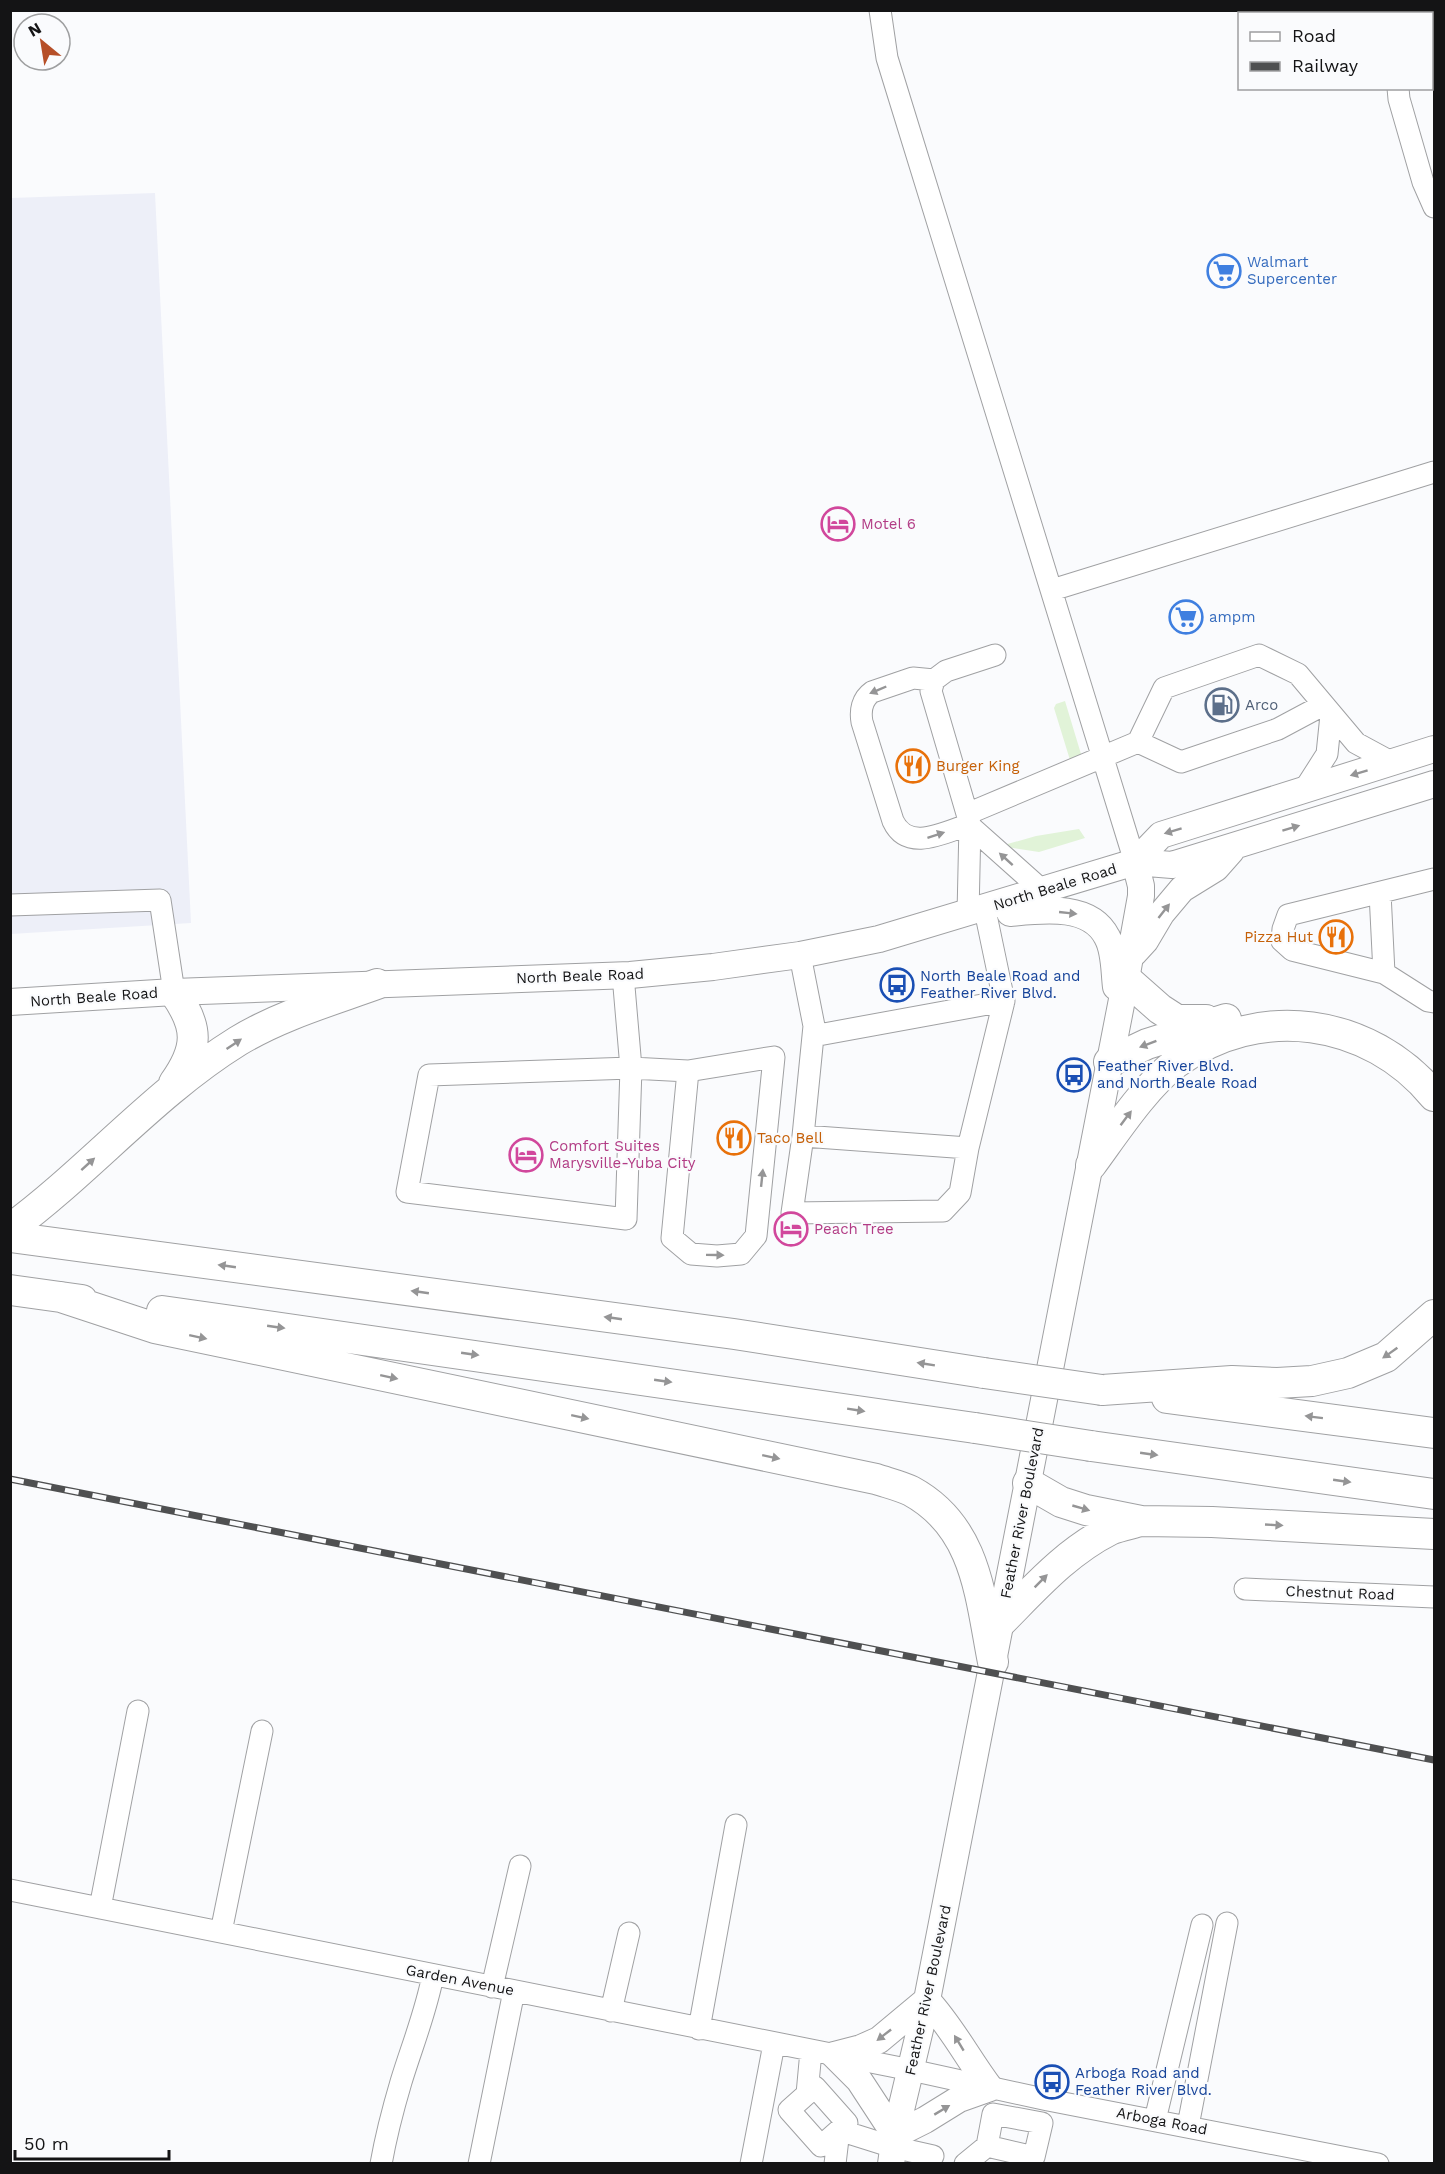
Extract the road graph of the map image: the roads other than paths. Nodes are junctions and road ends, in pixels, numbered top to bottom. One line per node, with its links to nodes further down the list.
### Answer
1 (880, 10): 5 (street)
2 (1398, 90): 3 (street)
3 (1434, 207)
4 (1434, 472): 5 (street)
5 (1052, 590): 11 (street)
6 (994, 655): 7 (street)
7 (934, 680): 15 (street); 15 (street, one-way to 15)
8 (1327, 710): 9 (street); 9 (street); 12 (street); 14 (street)
9 (1138, 742): 11 (street)
10 (1434, 749): 12 (main road, North Beale Road)
11 (1104, 757): 15 (street); 17 (street)
12 (1393, 763): 14 (main road, North Beale Road, one-way to 14)
13 (1434, 784): 16 (main road, North Beale Road, one-way to 13)
14 (1304, 790): 17 (main road, North Beale Road, one-way to 17)
15 (969, 821): 19 (street, one-way to 15); 22 (street)
16 (1235, 846): 17 (main road, North Beale Road); 24 (main road, one-way to 16)
17 (1135, 862): 19 (main road, North Beale Road); 24 (main road, Feather River Boulevard)
18 (1434, 879): 20 (street)
19 (1043, 891): 22 (main road, North Beale Road)
20 (1380, 893): 25 (street); 25 (street)
21 (10, 905): 28 (street)
22 (977, 914): 23 (main road, North Beale Road); 29 (street); 32 (main road, one-way to 32)
23 (800, 955): 26 (main road, North Beale Road); 34 (street)
24 (1128, 968): 32 (main road, Feather River Boulevard); 33 (highway)
25 (1384, 973): 31 (street)
26 (623, 975): 27 (main road, North Beale Road); 36 (street)
27 (377, 984): 28 (main road, North Beale Road); 39 (highway, one-way to 27)
28 (174, 992): 30 (main road, North Beale Road); 39 (highway)
29 (1004, 1001): 34 (street); 42 (street)
30 (10, 1002)
31 (1434, 1002)
32 (1119, 1011): 35 (main road, Feather River Boulevard)
33 (1221, 1020): 35 (highway, one-way to 35); 38 (highway)
34 (813, 1036): 41 (street)
35 (1109, 1062): 43 (main road, Feather River Boulevard)
36 (631, 1068): 36 (street); 37 (street)
37 (688, 1071): 37 (street, one-way to 37)
38 (1434, 1072)
39 (169, 1090): 44 (highway, one-way to 39)
40 (1434, 1096): 43 (highway, one-way to 40)
41 (803, 1136): 42 (street); 42 (street)
42 (968, 1148)
43 (1091, 1165): 51 (main road, Feather River Boulevard)
44 (10, 1228)
45 (10, 1237): 49 (highway, one-way to 45, bridge)
46 (10, 1290): 47 (highway)
47 (61, 1297): 52 (highway, one-way to 52, bridge); 58 (highway, one-way to 58)
48 (1434, 1315): 49 (highway, one-way to 49)
49 (1102, 1390): 50 (highway, one-way to 49)
50 (1434, 1433)
51 (1028, 1483): 53 (highway, one-way to 53); 57 (main road, Feather River Boulevard)
52 (1434, 1494)
53 (1141, 1521): 54 (highway, one-way to 54); 57 (highway, one-way to 53)
54 (1434, 1534)
55 (1245, 1589): 56 (street, Chestnut Road)
56 (1434, 1597)
57 (1000, 1623): 58 (main road, Feather River Boulevard)
58 (993, 1662): 72 (main road, Feather River Boulevard)
59 (138, 1711): 64 (street)
60 (262, 1731): 67 (street)
61 (736, 1825): 74 (street)
62 (520, 1866): 70 (street)
63 (10, 1890): 64 (street, Garden Avenue)
64 (100, 1908): 67 (street, Garden Avenue)
65 (1227, 1923): 84 (street)
66 (1202, 1925): 82 (street)
67 (221, 1932): 69 (street, Garden Avenue)
68 (629, 1933): 73 (street)
69 (433, 1975): 70 (street, Garden Avenue); 89 (street)
70 (492, 1987): 71 (street, Garden Avenue)
71 (514, 1991): 73 (street, Garden Avenue); 90 (street)
72 (927, 2000): 76 (main road, one-way to 76); 77 (main road, Feather River Boulevard); 78 (main road, one-way to 72)
73 (611, 2011): 74 (street, Garden Avenue)
74 (699, 2029): 75 (street, Garden Avenue)
75 (774, 2044): 76 (street, Garden Avenue); 91 (street)
76 (822, 2053): 77 (street, Garden Avenue); 79 (street); 87 (main road)
77 (911, 2070): 78 (street, Arboga Road); 87 (main road, Feather River Boulevard)
78 (994, 2089): 80 (street, Arboga Road); 81 (street); 87 (main road, one-way to 78)
79 (807, 2094): 85 (street); 85 (street)
80 (1048, 2100): 82 (street, Arboga Road); 83 (street)
81 (993, 2114): 83 (street); 86 (street)
82 (1155, 2120): 84 (street, Arboga Road)
83 (1042, 2123): 86 (street)
84 (1188, 2127): 94 (street, Arboga Road)
85 (839, 2130): 87 (street); 92 (street)
86 (987, 2146): 93 (street)
87 (893, 2148): 88 (street)
88 (932, 2160): 93 (street)
89 (381, 2163)
90 (479, 2163)
91 (751, 2163)
92 (835, 2163)
93 (963, 2163)
94 (1369, 2163)

